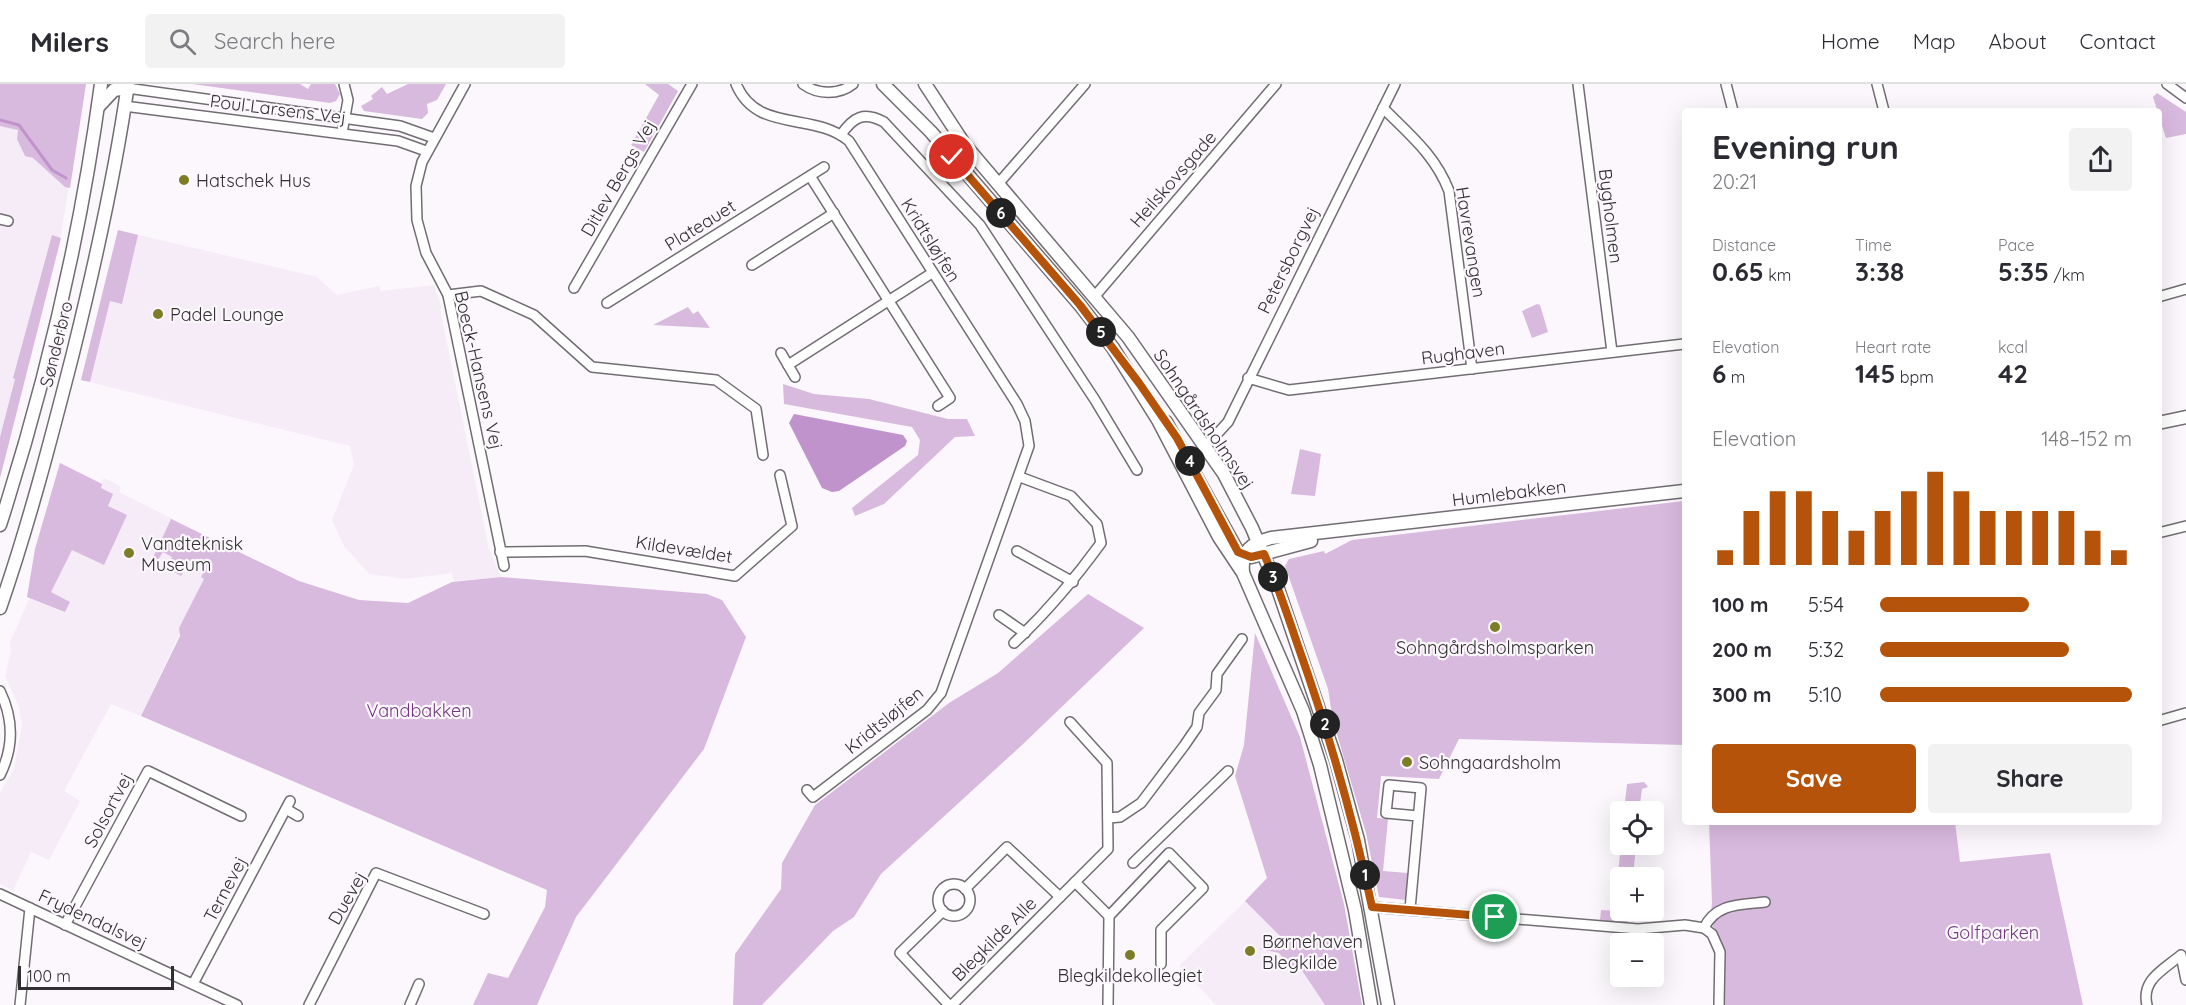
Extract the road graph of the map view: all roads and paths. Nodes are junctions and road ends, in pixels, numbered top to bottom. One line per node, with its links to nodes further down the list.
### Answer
1 (101, 84): 21 (street, Sønderbro)
2 (344, 84): 26 (street)
3 (465, 84): 29 (street, Boeck-Hansens Vej)
4 (692, 84): 37 (street, Ditlev Bergs Vej)
5 (736, 84): 28 (street, Kridtsløjfen)
6 (803, 84): 7 (street)
7 (853, 84)
8 (883, 84): 45 (street, Sohngårdsholmsvej)
9 (915, 84): 25 (street)
10 (925, 84): 25 (street, Sohngårdsholmsvej)
11 (1086, 84): 33 (street)
12 (1276, 84): 40 (street, Heilskovsgade)
13 (1395, 84): 22 (street, Petersborgvej)
14 (1578, 84): 46 (street, Bygholmen)
15 (1726, 84): 23 (street)
16 (1877, 84): 24 (street)
17 (2167, 84): 19 (street)
18 (121, 87): 20 (street, Sønderbro); 21 (street); 26 (street, Poul Larsens Vej)
19 (2186, 98)
20 (124, 106): 27 (street, Poul Larsens Vej); 73 (street, Sønderbro)
21 (98, 107): 61 (street, Sønderbro)
22 (1383, 108): 49 (street, Havrevangen); 51 (street, Petersborgvej)
23 (1732, 108)
24 (1883, 108)
25 (943, 112): 33 (street, Sohngårdsholmsvej)
26 (346, 118): 27 (street); 29 (street, Poul Larsens Vej)
27 (342, 133): 30 (street, Poul Larsens Vej)
28 (841, 135): 36 (street, Kridtsløjfen); 57 (street)
29 (434, 138): 30 (street, Boeck-Hansens Vej)
30 (426, 151): 39 (street, Boeck-Hansens Vej)
31 (824, 167): 32 (street, Plateauet)
32 (810, 176): 34 (street); 43 (street, Plateauet)
33 (998, 184): 40 (street, Sohngårdsholmsvej)
34 (834, 213): 35 (street); 42 (street)
35 (752, 265)
36 (932, 273): 42 (street); 59 (street, Kridtsløjfen)
37 (574, 288)
38 (2186, 289): 41 (street)
39 (448, 296): 56 (street); 67 (street, Boeck-Hansens Vej)
40 (1095, 296): 55 (street, Sohngårdsholmsvej)
41 (2162, 296)
42 (889, 300): 48 (street); 52 (street)
43 (607, 303)
44 (1682, 344): 46 (street, Rughaven)
45 (1113, 348): 69 (street); 71 (street, Sohngårdsholmsvej)
46 (1612, 352): 49 (street, Rughaven)
47 (781, 353): 48 (street)
48 (788, 365): 50 (street)
49 (1472, 369): 51 (street, Rughaven)
50 (795, 377)
51 (1248, 378): 55 (street, Petersborgvej)
52 (938, 406)
53 (2186, 417): 54 (street)
54 (2162, 422)
55 (1205, 447): 65 (street, Sohngårdsholmsvej)
56 (763, 455)
57 (1137, 470)
58 (780, 475): 67 (street, Kildevældet)
59 (1020, 477): 72 (street); 86 (street, Kridtsløjfen)
60 (1682, 491): 63 (street, Humlebakken)
61 (1, 523)
62 (2186, 525): 64 (street)
63 (1338, 532): 65 (street, Humlebakken); 68 (street, Humlebakken)
64 (2162, 532)
65 (1258, 541): 68 (street, Sohngårdsholmsvej); 69 (street)
66 (1017, 551): 72 (street)
67 (501, 552): 70 (street, Boeck-Hansens Vej)
68 (1264, 554): 69 (street, Humlebakken); 99 (street, Sohngårdsholmsvej)
69 (1244, 555): 71 (street)
70 (504, 566)
71 (1243, 573): 118 (street, Sohngårdsholmsvej)
72 (1073, 582): 75 (street)
73 (0, 608)
74 (999, 615): 75 (street)
75 (1025, 633): 77 (street)
76 (1242, 639): 90 (street)
77 (1014, 643)
78 (0, 692): 82 (street)
79 (0, 711): 82 (street)
80 (2186, 712): 81 (street)
81 (2162, 720)
82 (10, 722): 85 (street)
83 (1070, 722): 90 (street, Blegkilde Alle)
84 (1228, 771): 91 (street)
85 (0, 775)
86 (807, 790)
87 (241, 816): 105 (street, Solsortvej)
88 (298, 816): 110 (street, Ternevej)
89 (1418, 816): 89 (street); 101 (street)
90 (1108, 818): 94 (street, Blegkilde Alle)
91 (1155, 842): 92 (street); 93 (street)
92 (1169, 853): 104 (street); 108 (street)
93 (1133, 864)
94 (1075, 882): 97 (street, Blegkilde Alle); 104 (street)
95 (965, 889): 97 (street, Blegkilde Alle); 102 (street); 102 (street)
96 (0, 894): 100 (street, Frydendalsvej)
97 (1060, 897): 116 (street, Blegkilde Alle)
98 (1765, 902): 106 (street)
99 (1372, 907): 101 (street); 119 (street, Sohngårdsholmsvej)
100 (30, 908): 105 (street, Frydendalsvej); 112 (street)
101 (1410, 909): 106 (street)
102 (943, 911): 116 (street, Blegkilde Alle)
103 (484, 914): 114 (street, Duevej)
104 (1109, 916): 117 (street)
105 (64, 925): 110 (street, Frydendalsvej)
106 (1704, 928): 120 (street)
107 (2183, 954): 109 (street); 121 (street)
108 (1161, 964)
109 (2186, 980)
110 (193, 984): 113 (street, Frydendalsvej)
111 (419, 984): 115 (street)
112 (20, 1005)
113 (237, 1005)
114 (309, 1005)
115 (410, 1005)
116 (951, 1005)
117 (1108, 1005)
118 (1371, 1005)
119 (1388, 1005)
120 (1719, 1005)
121 (2147, 1005)

